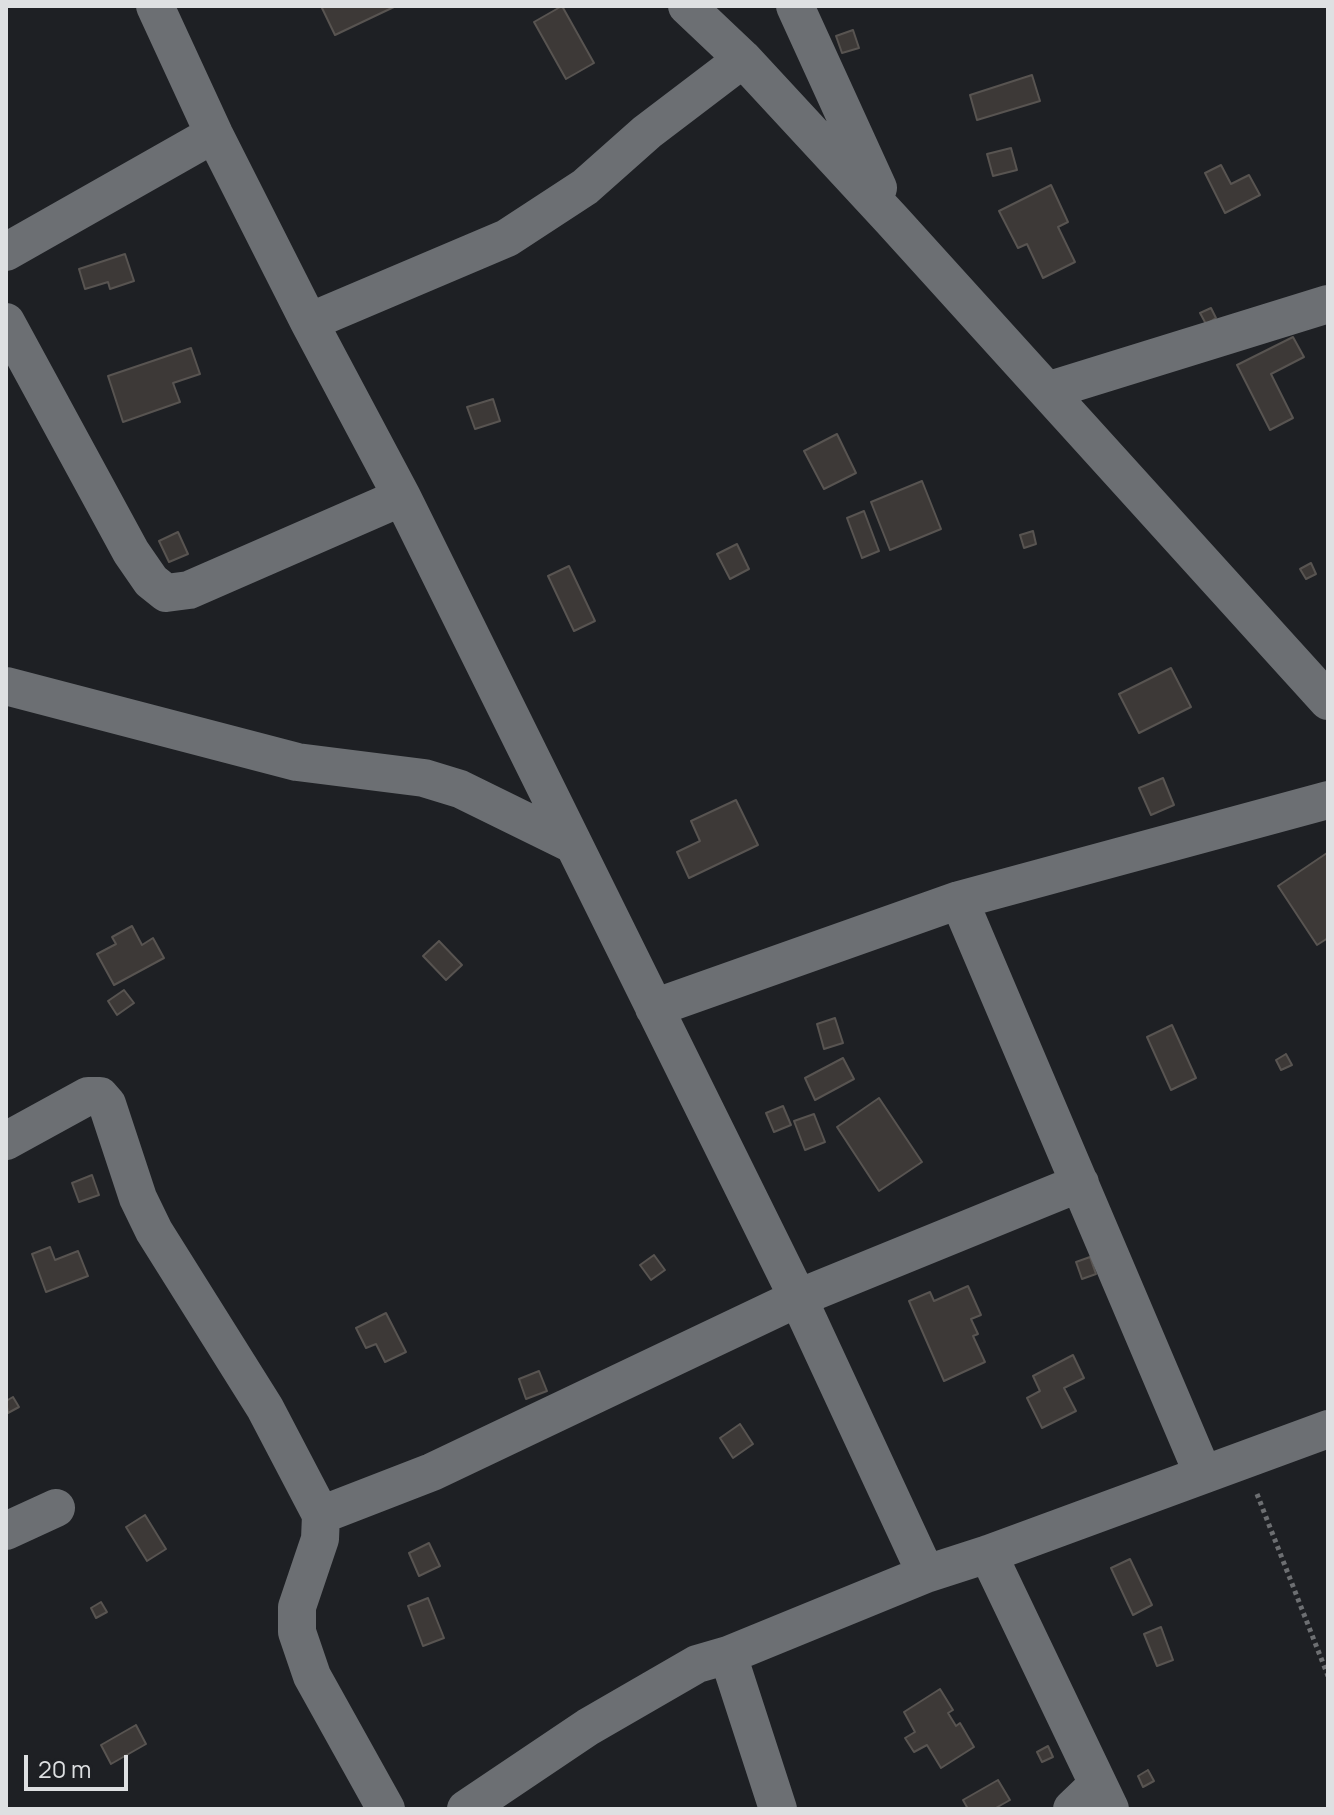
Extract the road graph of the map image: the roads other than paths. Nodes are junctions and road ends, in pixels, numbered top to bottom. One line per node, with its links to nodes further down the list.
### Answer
1 (155, 6): 5 (street)
2 (687, 6): 4 (street)
3 (795, 6): 6 (street)
4 (743, 59): 6 (street); 10 (street)
5 (214, 134): 7 (street); 10 (street)
6 (892, 220): 11 (street)
7 (6, 252)
8 (1328, 304): 11 (street)
9 (6, 322): 12 (street)
10 (309, 322): 12 (street)
11 (1047, 391): 14 (street)
12 (402, 497): 16 (street)
13 (6, 686): 16 (street)
14 (1328, 701)
15 (1328, 800): 17 (street)
16 (574, 845): 18 (street)
17 (959, 900): 18 (street); 20 (street)
18 (654, 1008): 21 (street)
19 (6, 1141): 25 (street)
20 (1080, 1183): 21 (street); 23 (street)
21 (798, 1298): 25 (street); 28 (street)
22 (1328, 1429): 23 (street)
23 (1203, 1474): 27 (street)
24 (56, 1508): 26 (street)
25 (321, 1515): 31 (street)
26 (6, 1531)
27 (988, 1554): 28 (street); 30 (street)
28 (926, 1574): 29 (street)
29 (728, 1655): 32 (street); 33 (street)
30 (1094, 1801)
31 (386, 1809)
32 (466, 1809)
33 (778, 1809)

